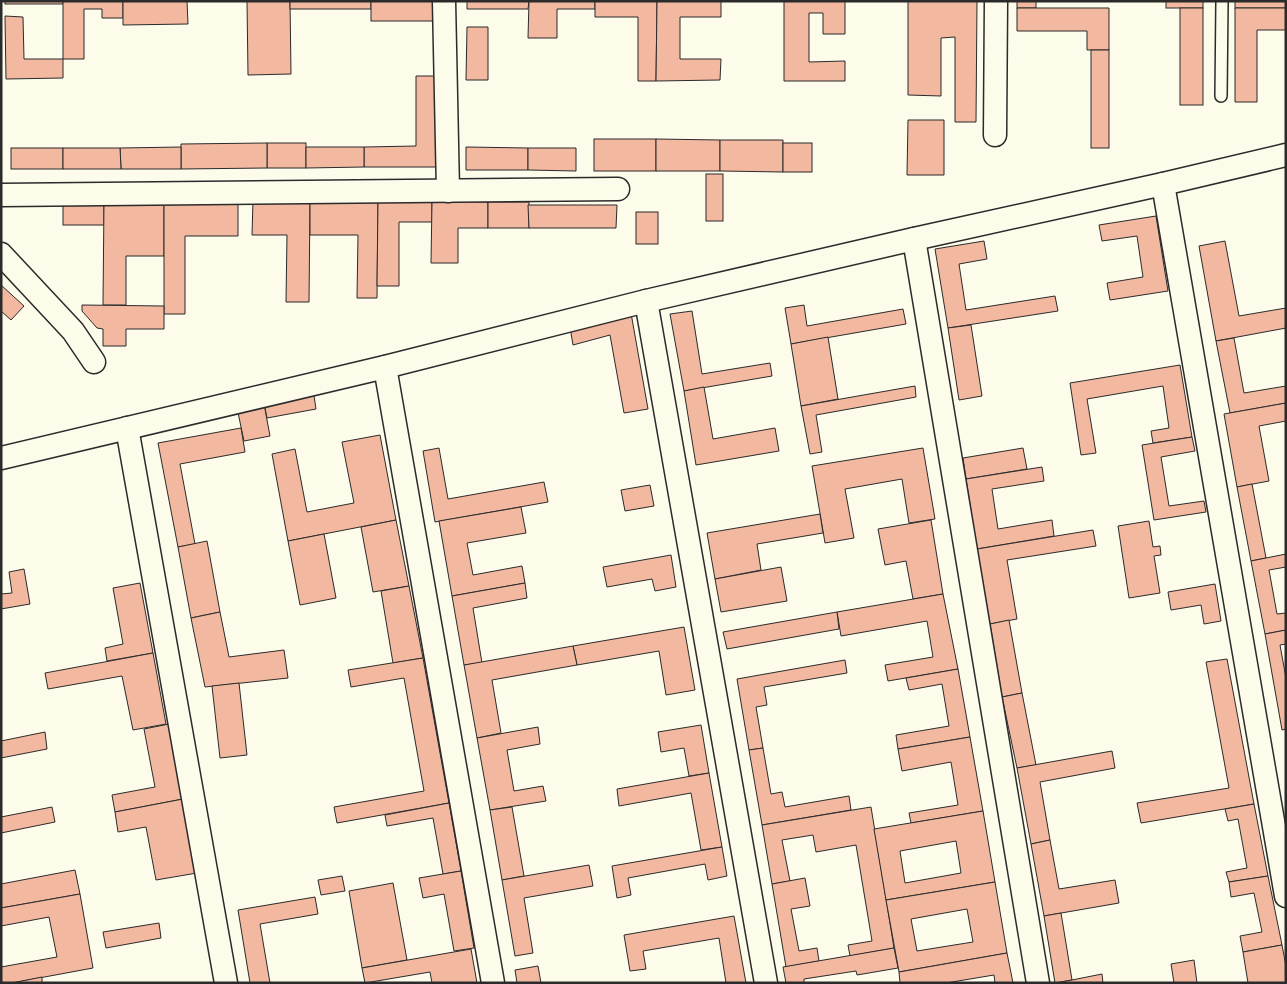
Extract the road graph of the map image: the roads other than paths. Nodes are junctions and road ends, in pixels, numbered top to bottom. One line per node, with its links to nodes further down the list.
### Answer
1 (444, 1): 9 (street)
2 (996, 1): 5 (street)
3 (1222, 1): 4 (lane)
4 (1221, 96)
5 (995, 135)
6 (1286, 156): 7 (street)
7 (1163, 184): 11 (street); 18 (street)
8 (618, 190): 9 (street)
9 (448, 191): 10 (street)
10 (1, 195)
11 (914, 239): 13 (street); 22 (street)
12 (1, 254): 14 (street)
13 (646, 301): 15 (street); 21 (street)
14 (94, 362)
15 (385, 367): 16 (street); 20 (street)
16 (127, 428): 17 (street); 19 (street)
17 (1, 458)
18 (1286, 896)
19 (226, 983)
20 (493, 983)
21 (766, 983)
22 (1038, 983)

